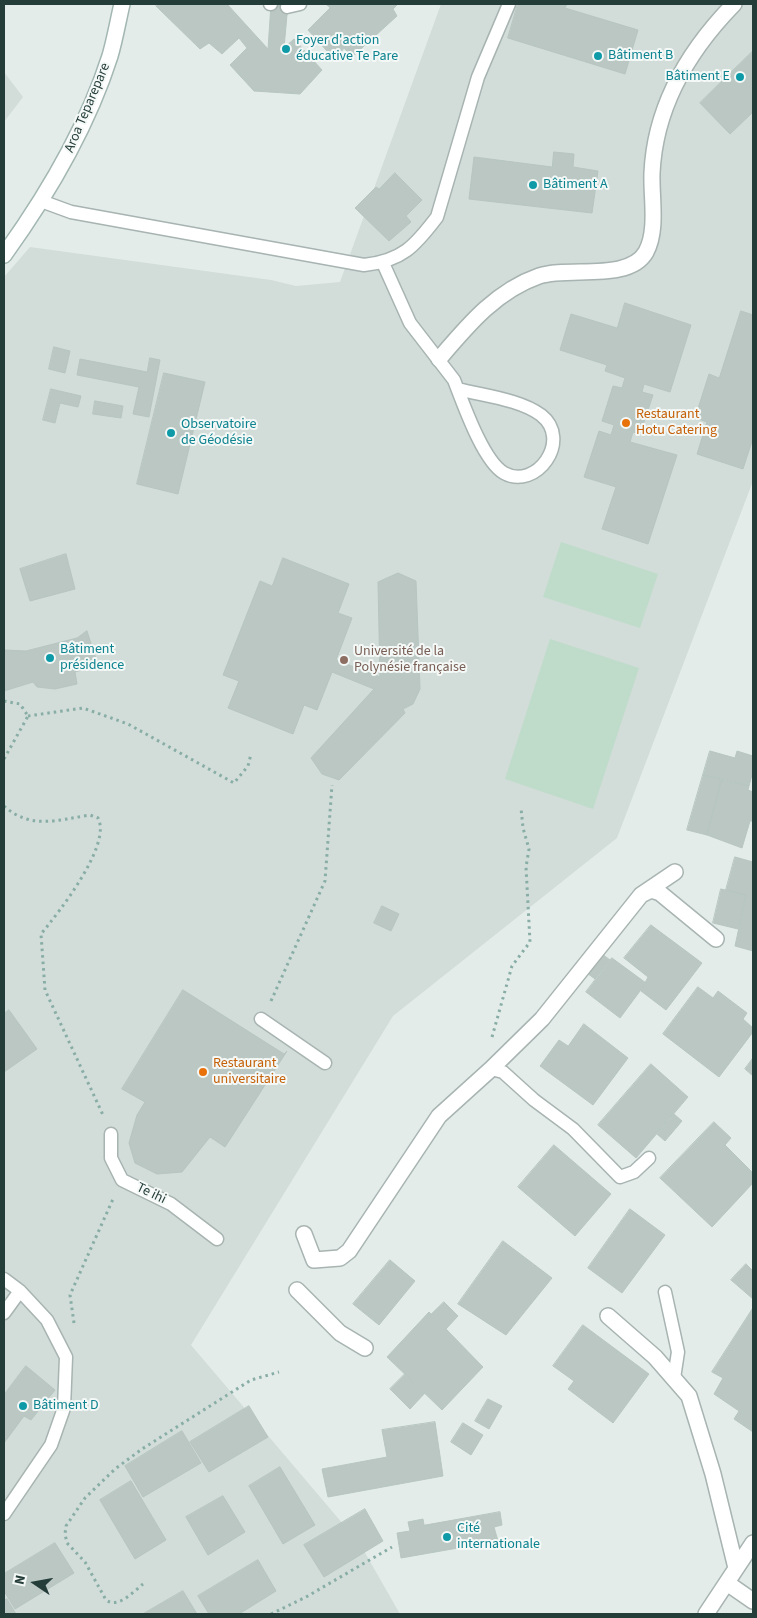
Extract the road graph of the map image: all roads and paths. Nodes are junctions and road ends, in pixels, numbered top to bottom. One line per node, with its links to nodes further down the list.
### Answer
1 (122, 4): 6 (street, Aroa Teparepare)
2 (300, 4): 5 (lane)
3 (509, 4): 8 (lane)
4 (734, 4): 9 (street)
5 (287, 7)
6 (41, 201): 7 (street, Aroa Teparepare); 8 (lane)
7 (4, 255)
8 (383, 263): 9 (lane)
9 (439, 359): 10 (lane)
10 (458, 389): 10 (lane)
11 (4, 700): 12 (path)
12 (28, 716): 13 (path); 14 (path)
13 (251, 754)
14 (4, 759)
15 (332, 785): 21 (path)
16 (4, 806): 25 (path)
17 (521, 808): 22 (path)
18 (675, 872): 19 (street)
19 (641, 895): 20 (street); 24 (street)
20 (716, 939)
21 (261, 1019): 23 (lane)
22 (491, 1040)
23 (325, 1064)
24 (491, 1069): 26 (lane); 28 (street)
25 (111, 1134): 27 (lane, Te ihi)
26 (649, 1158)
27 (122, 1180): 29 (lane, Te ihi); 37 (path)
28 (304, 1234)
29 (217, 1239)
30 (4, 1279): 32 (lane)
31 (298, 1290): 36 (street)
32 (20, 1291): 34 (lane); 37 (lane)
33 (665, 1292): 39 (lane)
34 (4, 1313)
35 (608, 1316): 39 (street)
36 (365, 1348)
37 (66, 1356): 40 (lane)
38 (279, 1372): 45 (path)
39 (674, 1378): 43 (street)
40 (4, 1514)
41 (753, 1543): 43 (street)
42 (392, 1547): 47 (path)
43 (736, 1568): 44 (street)
44 (727, 1583): 46 (street); 48 (street)
45 (143, 1584)
46 (753, 1601)
47 (271, 1614)
48 (706, 1614)

